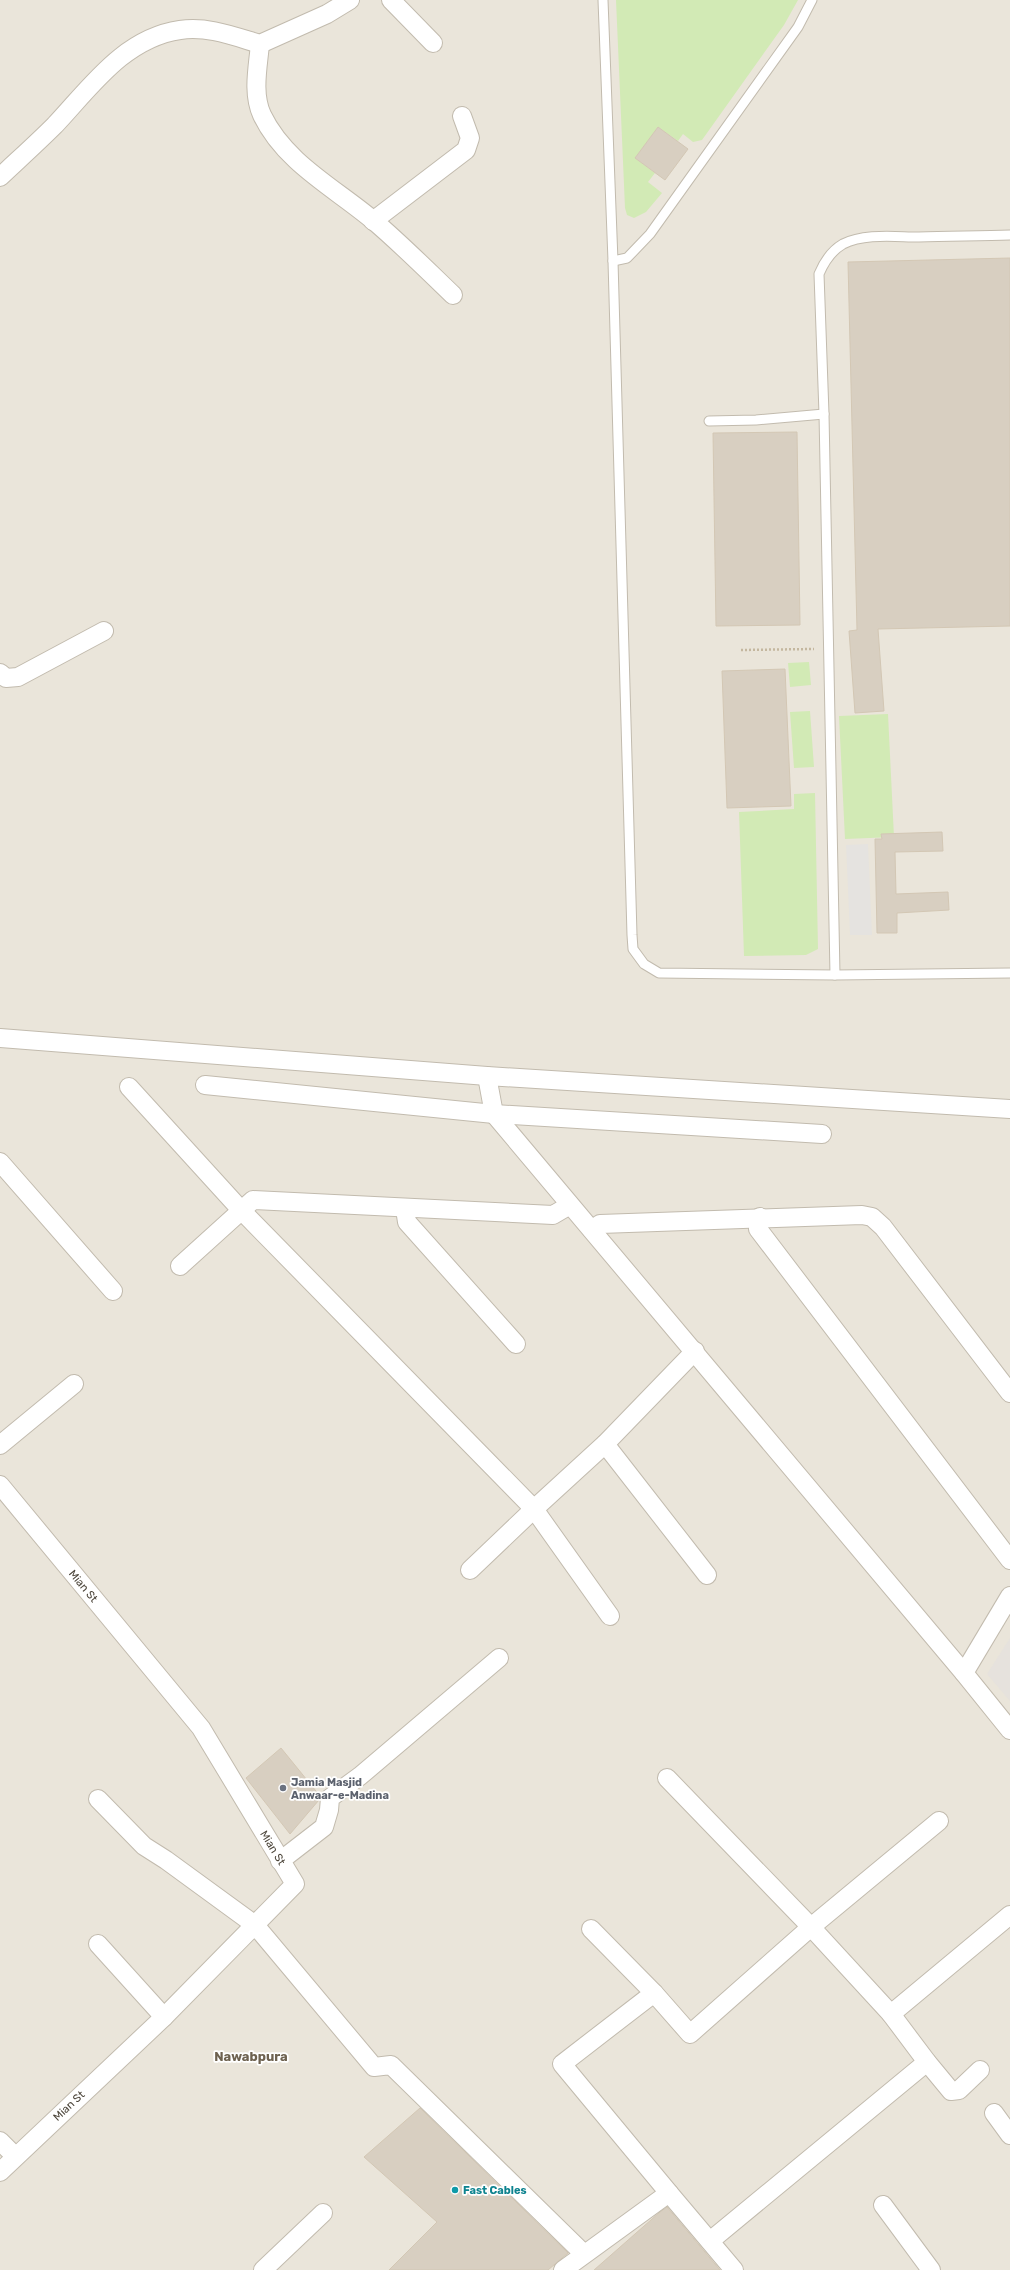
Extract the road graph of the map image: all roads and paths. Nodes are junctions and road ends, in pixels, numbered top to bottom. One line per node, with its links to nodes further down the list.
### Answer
1 (350, 0): 5 (street)
2 (391, 0): 6 (street)
3 (603, 0): 11 (lane)
4 (812, 0): 11 (lane)
5 (260, 44): 8 (street); 9 (street)
6 (432, 44)
7 (462, 116): 9 (street)
8 (0, 178)
9 (374, 221): 12 (street)
10 (1010, 235): 13 (lane)
11 (613, 261): 20 (lane)
12 (453, 295)
13 (824, 414): 14 (lane); 16 (lane)
14 (709, 421)
15 (104, 631): 18 (street)
16 (829, 649): 17 (path); 20 (lane)
17 (741, 650)
18 (0, 673)
19 (1010, 973): 20 (lane)
20 (835, 975)
21 (0, 1038): 22 (street)
22 (487, 1076): 25 (street); 26 (street)
23 (205, 1085): 26 (street)
24 (129, 1087): 31 (street)
25 (1010, 1109)
26 (494, 1114): 27 (street); 29 (street)
27 (822, 1134)
28 (0, 1162): 35 (street)
29 (570, 1206): 30 (street); 33 (street)
30 (405, 1209): 31 (street); 36 (street)
31 (241, 1210): 34 (street); 43 (street)
32 (760, 1217): 33 (street); 39 (street); 44 (street)
33 (592, 1230): 37 (street)
34 (180, 1266)
35 (113, 1291)
36 (516, 1344)
37 (695, 1351): 40 (street); 50 (street)
38 (74, 1384): 41 (street)
39 (1010, 1394)
40 (605, 1444): 43 (street); 46 (street)
41 (0, 1445)
42 (0, 1485): 55 (street, Mian St)
43 (534, 1509): 45 (street); 48 (street)
44 (1010, 1560)
45 (470, 1570)
46 (707, 1576)
47 (1010, 1596): 50 (street)
48 (610, 1616)
49 (499, 1658): 55 (street)
50 (964, 1673): 51 (street)
51 (1010, 1730)
52 (667, 1778): 58 (street)
53 (98, 1799): 57 (street)
54 (939, 1821): 58 (street)
55 (280, 1861): 57 (street, Mian St)
56 (1010, 1915): 62 (street)
57 (255, 1925): 63 (street, Mian St); 75 (street)
58 (811, 1927): 61 (street); 62 (street)
59 (591, 1929): 61 (street)
60 (98, 1944): 63 (street)
61 (654, 1993): 71 (street)
62 (891, 2014): 64 (street)
63 (164, 2017): 69 (street, Mian St)
64 (927, 2062): 65 (street); 74 (street)
65 (980, 2070)
66 (994, 2113): 67 (street)
67 (1010, 2135)
68 (0, 2141): 69 (street)
69 (15, 2156): 70 (street, Mian St)
70 (0, 2172)
71 (669, 2193): 74 (street); 75 (street)
72 (883, 2205): 79 (street)
73 (323, 2212): 76 (street)
74 (710, 2242): 78 (street)
75 (584, 2254): 77 (street)
76 (263, 2270)
77 (563, 2270)
78 (734, 2270)
79 (930, 2270)

